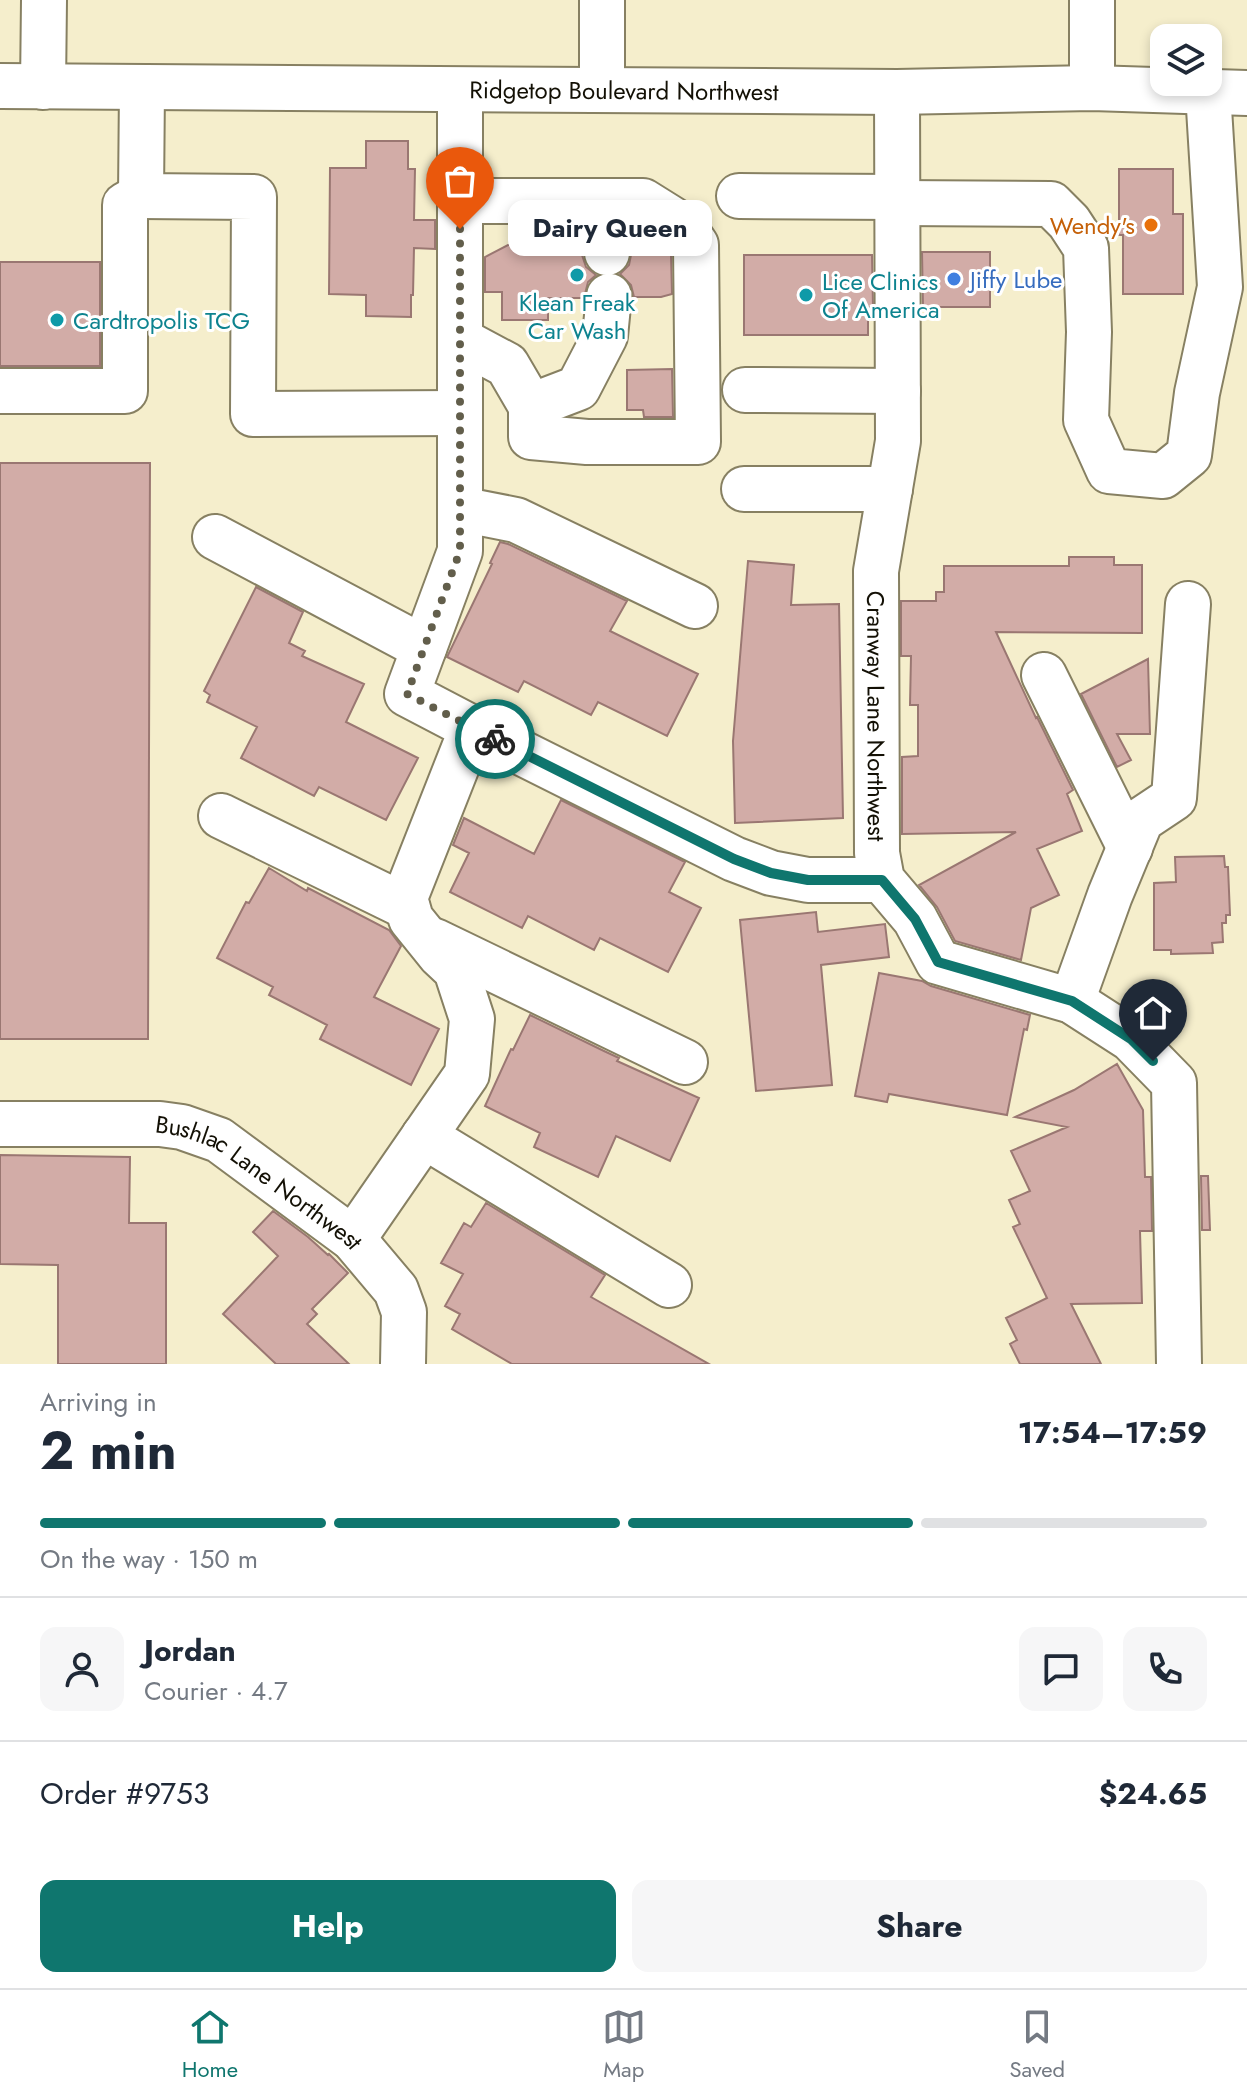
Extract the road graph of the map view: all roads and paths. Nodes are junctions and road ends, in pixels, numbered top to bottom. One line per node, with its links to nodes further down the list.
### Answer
1 (44, 0): 5 (street)
2 (602, 0): 9 (street)
3 (1092, 0): 7 (street)
4 (0, 86): 5 (street, Ridgetop Boulevard Northwest)
5 (43, 87): 6 (street, Ridgetop Boulevard Northwest)
6 (142, 87): 8 (street, Ridgetop Boulevard Northwest); 12 (street)
7 (1092, 88): 10 (street, Ridgetop Boulevard Northwest); 11 (street, Ridgetop Boulevard Northwest)
8 (460, 90): 9 (street, Ridgetop Boulevard Northwest); 15 (street)
9 (602, 90): 10 (street, Ridgetop Boulevard Northwest)
10 (897, 92): 14 (street, Cranway Lane Northwest)
11 (1228, 93): 14 (street)
12 (141, 196): 19 (street); 22 (street)
13 (739, 196): 14 (street)
14 (898, 200): 20 (street, Cranway Lane Northwest)
15 (460, 201): 16 (street); 17 (street)
16 (624, 201): 21 (street); 21 (street)
17 (460, 340): 21 (street); 22 (street)
18 (745, 390): 20 (street)
19 (0, 391)
20 (898, 391): 24 (street, Cranway Lane Northwest)
21 (531, 406)
22 (460, 413): 25 (street)
23 (744, 489): 24 (street)
24 (890, 489): 34 (street, Cranway Lane Northwest)
25 (460, 509): 28 (street); 29 (street)
26 (215, 537): 29 (street)
27 (1188, 604): 33 (street)
28 (695, 606)
29 (424, 648): 31 (street)
30 (1044, 675): 33 (street)
31 (472, 728): 34 (street); 35 (street)
32 (221, 816): 35 (street)
33 (1130, 848): 36 (street)
34 (882, 880): 36 (street)
35 (416, 921): 37 (street); 39 (street, Bushlac Lane Northwest)
36 (1072, 1001): 43 (street)
37 (685, 1062)
38 (0, 1124): 40 (street, Bushlac Lane Northwest)
39 (424, 1136): 40 (street, Bushlac Lane Northwest); 41 (street)
40 (353, 1239): 42 (street)
41 (669, 1285)
42 (403, 1364)
43 (1179, 1364)

